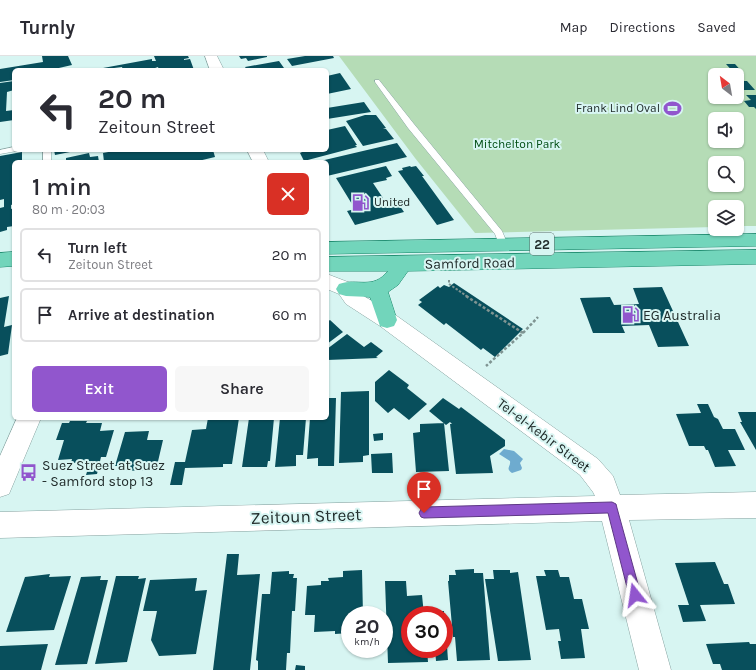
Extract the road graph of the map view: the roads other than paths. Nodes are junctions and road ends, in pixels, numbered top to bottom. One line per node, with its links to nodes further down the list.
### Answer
1 (211, 56): 2 (street)
2 (216, 68)
3 (377, 81): 7 (lane)
4 (12, 149): 5 (lane)
5 (0, 152)
6 (756, 240): 7 (main road, Samford Road / 22)
7 (503, 245): 8 (main road, Samford Road / 22)
8 (329, 248)
9 (756, 256): 13 (main road, Samford Road / 22)
10 (12, 259): 11 (main road)
11 (0, 260)
12 (329, 264): 13 (main road, Samford Road / 22)
13 (402, 264): 15 (main road)
14 (329, 282): 16 (street)
15 (377, 288): 16 (main road); 17 (main road)
16 (346, 289): 17 (street, Tel-el-kebir Street)
17 (387, 320): 21 (street, Tel-el-kebir Street)
18 (28, 420): 19 (street)
19 (0, 485)
20 (756, 506): 21 (street)
21 (612, 508): 22 (street, Zeitoun Street); 23 (street, Tel-el-kebir Street)
22 (0, 524)
23 (655, 670)

